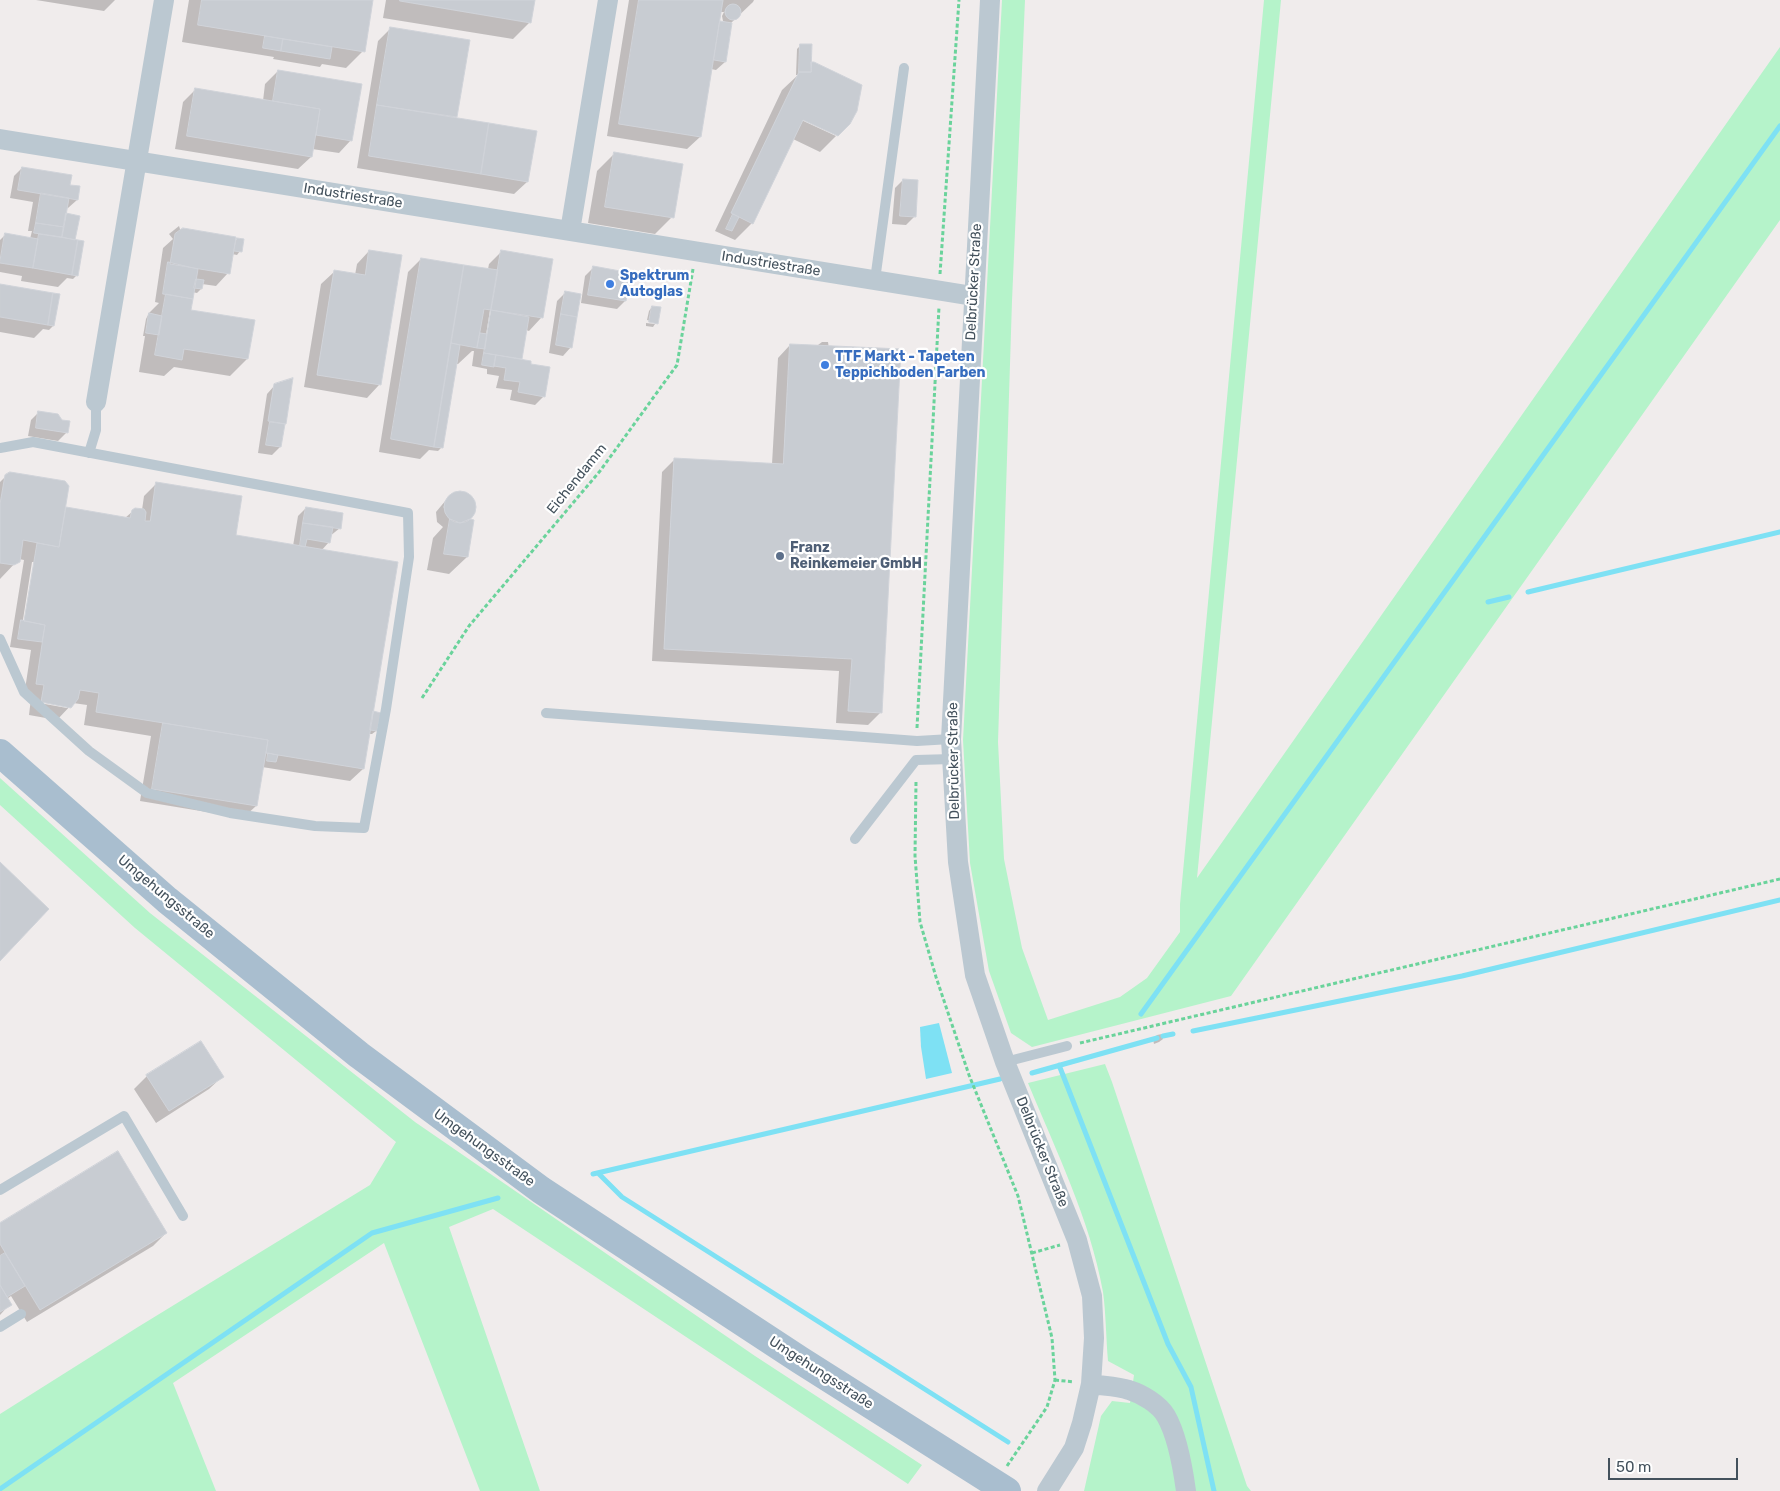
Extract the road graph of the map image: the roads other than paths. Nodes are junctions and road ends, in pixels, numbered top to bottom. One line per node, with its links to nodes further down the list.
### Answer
1 (164, 0): 6 (street)
2 (608, 0): 7 (street)
3 (990, 0): 9 (street, Delbrücker Straße)
4 (904, 68): 8 (lane)
5 (0, 138): 6 (street, Industriestraße)
6 (136, 161): 7 (street, Industriestraße); 10 (street)
7 (570, 231): 8 (street, Industriestraße)
8 (875, 280): 9 (street, Industriestraße)
9 (974, 296): 15 (street, Delbrücker Straße)
10 (96, 402): 12 (lane)
11 (0, 448): 12 (lane)
12 (90, 453): 13 (lane)
13 (0, 639)
14 (546, 713): 15 (lane)
15 (951, 739): 17 (street, Delbrücker Straße)
16 (0, 753): 26 (main road, Umgehungsstraße)
17 (952, 760): 18 (lane); 20 (street, Delbrücker Straße)
18 (855, 839)
19 (1067, 1046): 20 (lane)
20 (1005, 1062): 25 (street, Delbrücker Straße)
21 (0, 1190): 22 (lane)
22 (183, 1216)
23 (21, 1314): 24 (lane)
24 (0, 1327)
25 (1091, 1384): 27 (street, Delbrücker Straße); 28 (street)
26 (1000, 1487)
27 (1047, 1491)
28 (1186, 1491)

